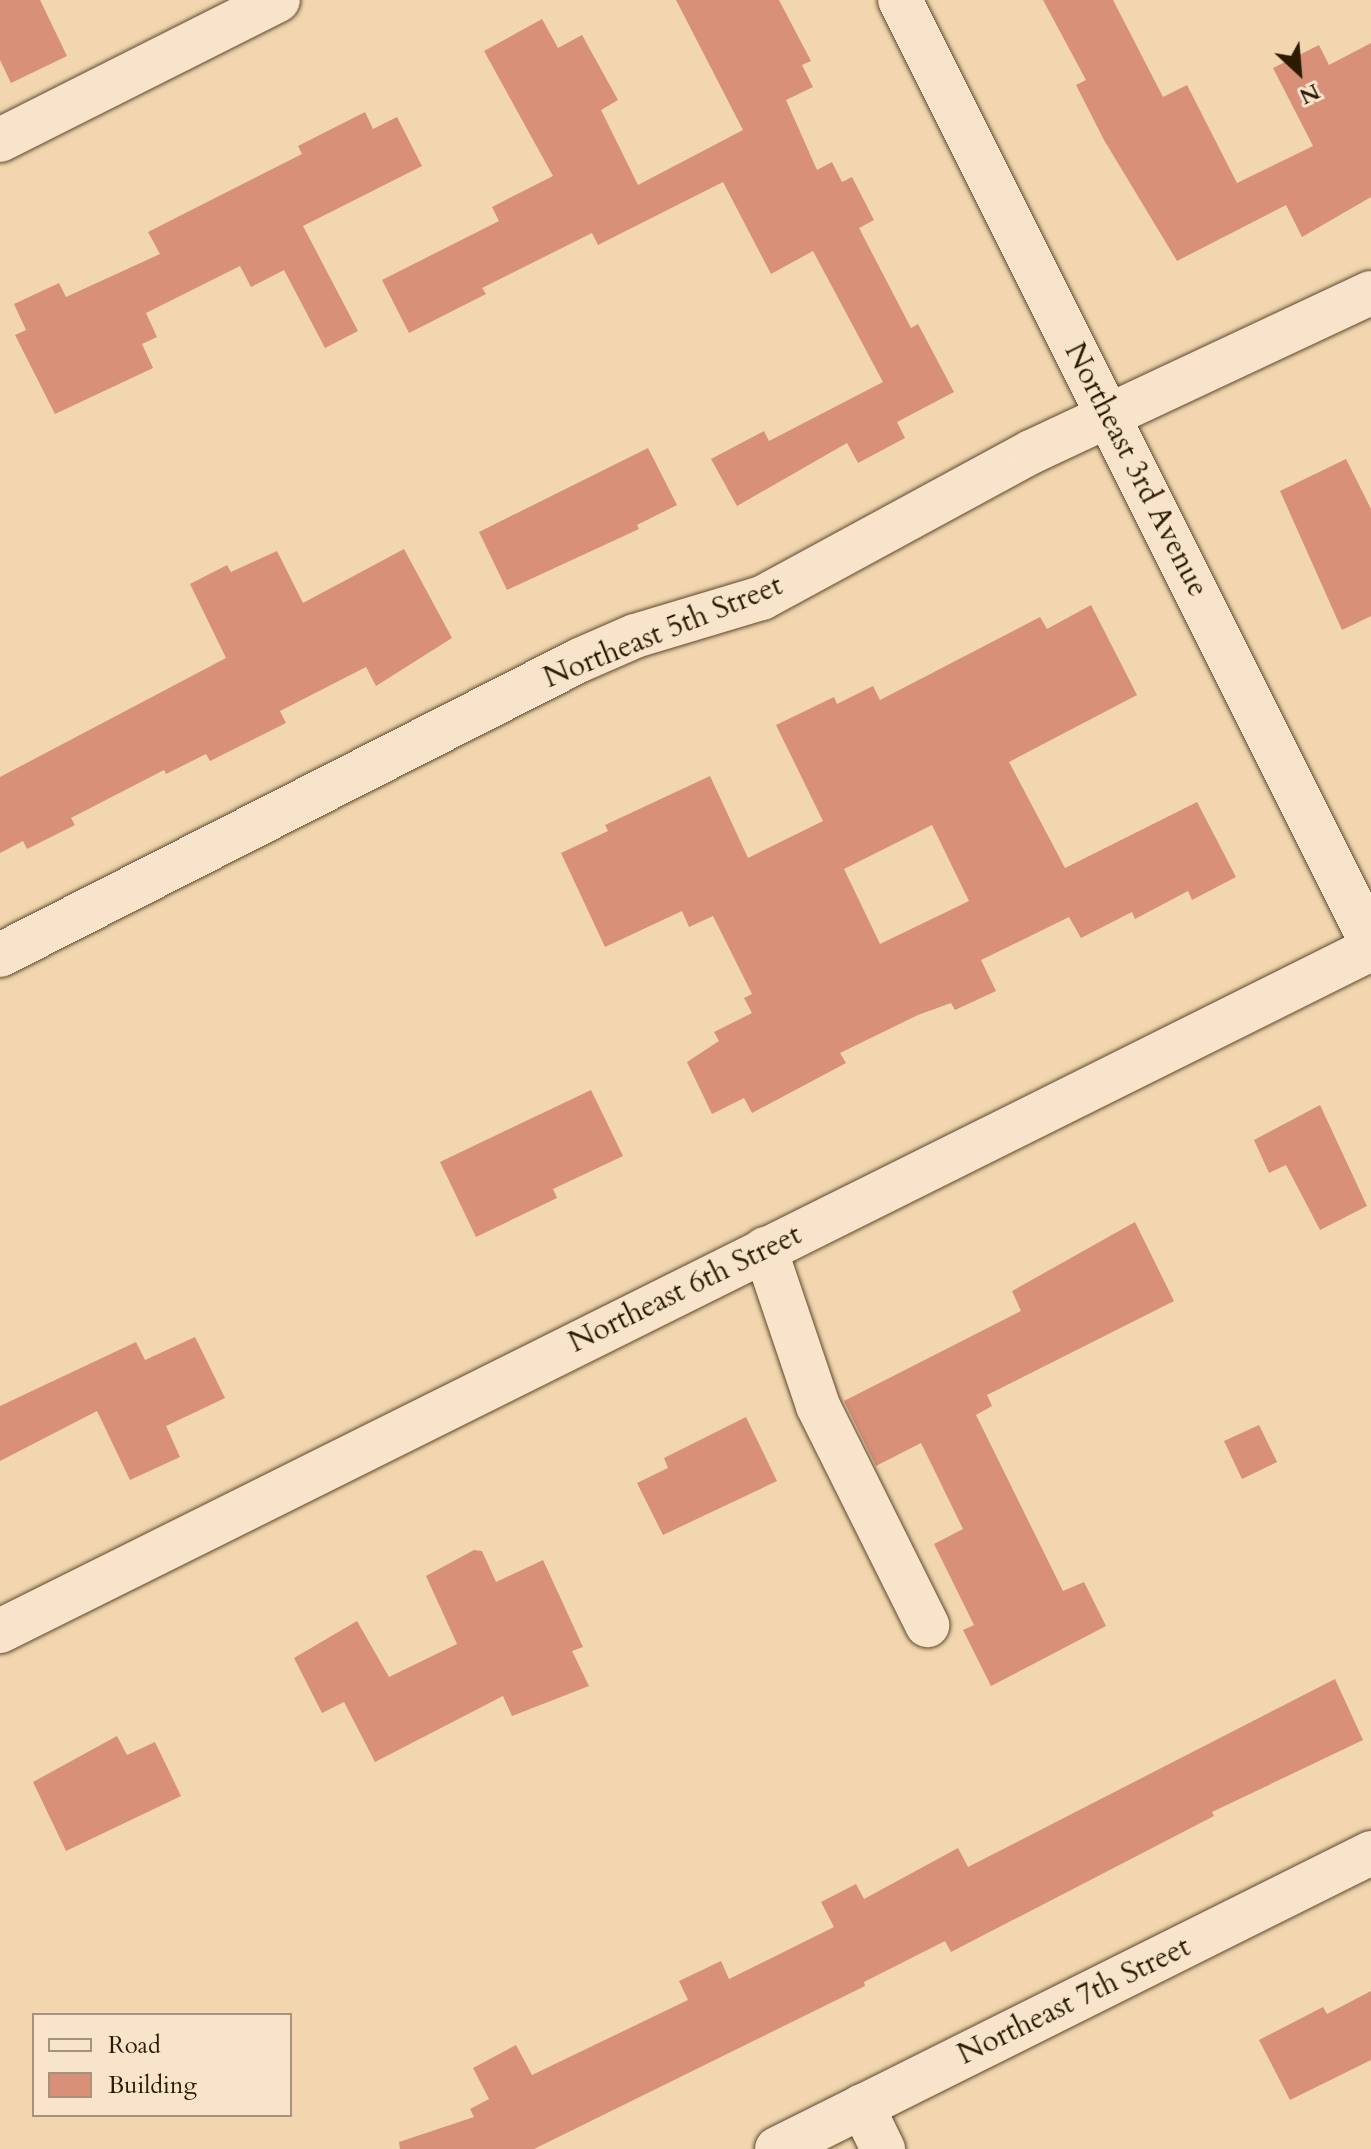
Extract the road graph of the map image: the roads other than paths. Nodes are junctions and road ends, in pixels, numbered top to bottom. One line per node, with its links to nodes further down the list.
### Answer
1 (278, 0): 3 (street)
2 (900, 0): 5 (street, Northeast 3rd Avenue)
3 (0, 140)
4 (1371, 293): 5 (street, Northeast 5th Street)
5 (1110, 417): 6 (street, Northeast 3rd Avenue); 8 (street, Northeast 5th Street)
6 (1371, 942)
7 (1371, 949): 9 (street, Northeast 6th Street)
8 (0, 955)
9 (765, 1249): 10 (street); 11 (street, Northeast 6th Street)
10 (927, 1625)
11 (0, 1631)
12 (1371, 1853): 13 (street, Northeast 7th Street)
13 (862, 2106): 14 (street, Northeast 7th Street); 15 (street)
14 (777, 2149)
15 (883, 2149)

